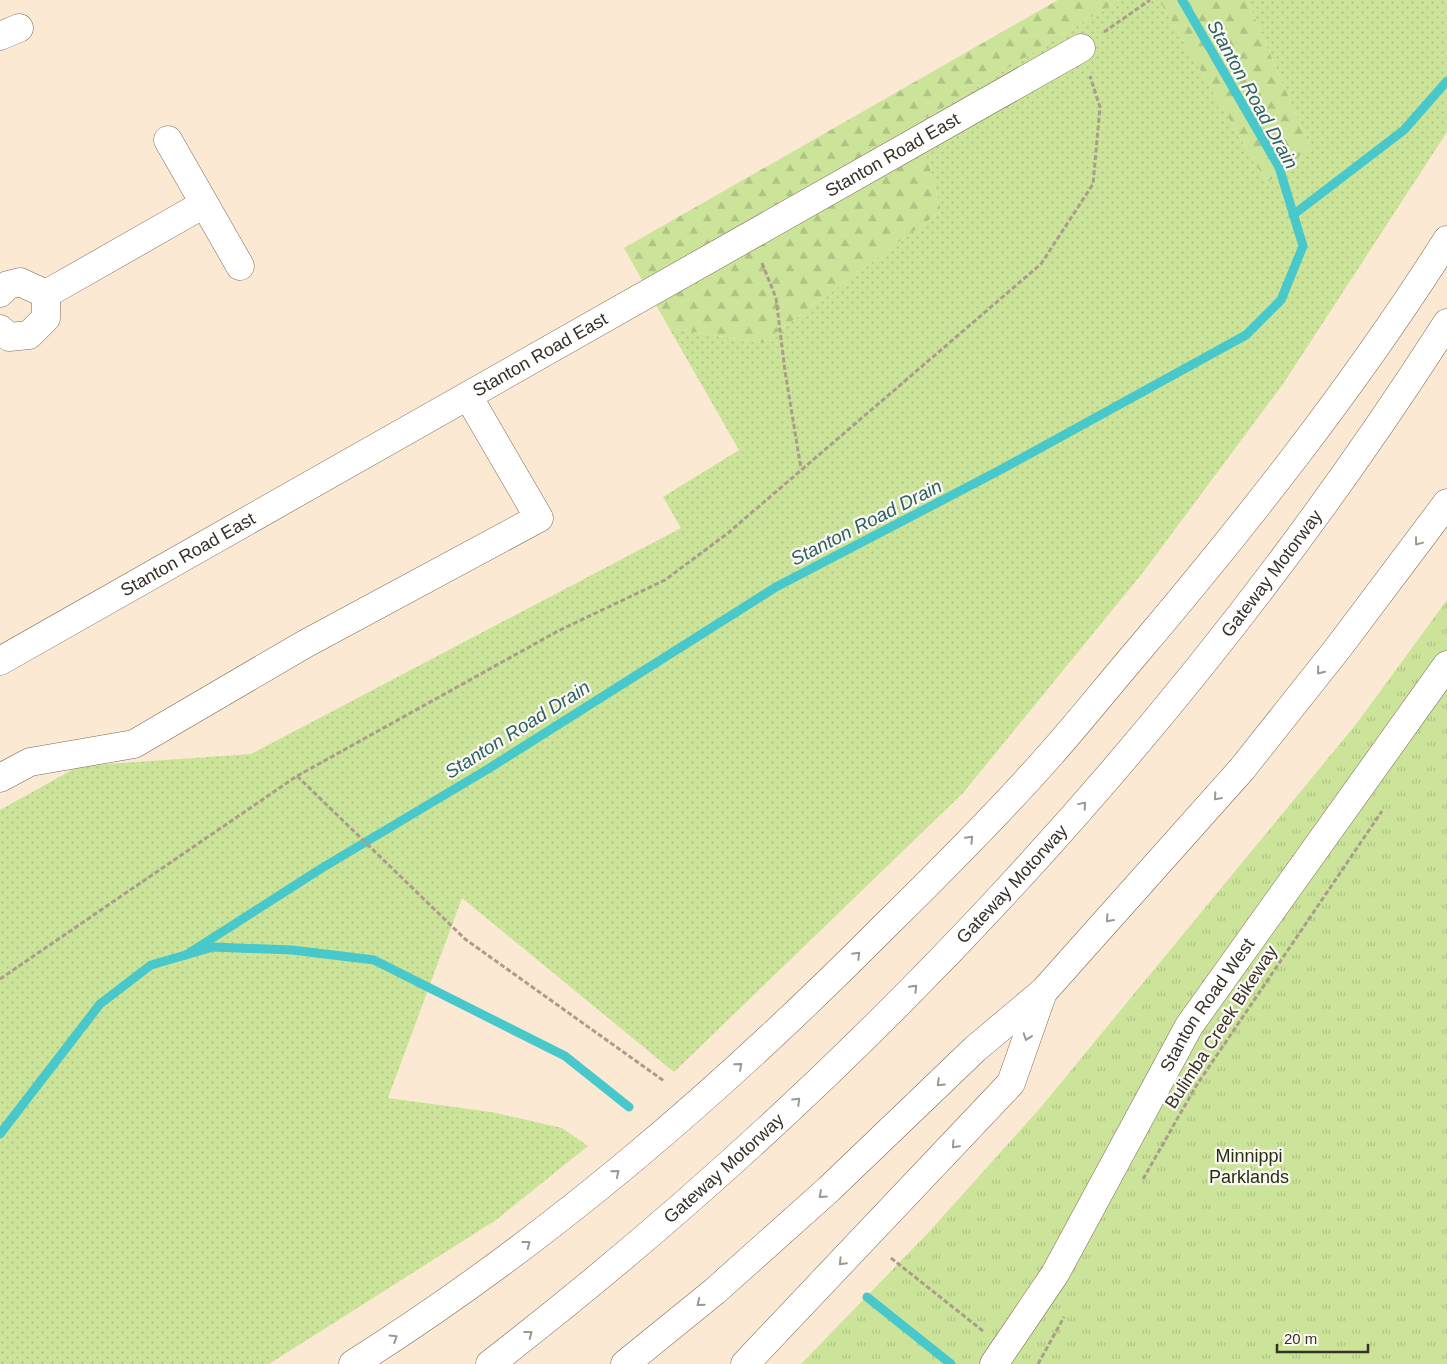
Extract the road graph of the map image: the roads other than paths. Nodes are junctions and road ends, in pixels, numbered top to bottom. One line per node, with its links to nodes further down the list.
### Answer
1 (1081, 48): 10 (main road, Stanton Road East)
2 (168, 140): 3 (main road)
3 (204, 204): 5 (main road); 7 (main road)
4 (1447, 240): 17 (main road, one-way to 4)
5 (240, 266)
6 (0, 293): 7 (main road)
7 (46, 294): 9 (main road)
8 (1447, 324): 18 (main road, Gateway Motorway, one-way to 8)
9 (0, 329)
10 (468, 396): 12 (main road, Stanton Road East); 14 (main road)
11 (1447, 503): 15 (main road, one-way to 15)
12 (0, 661)
13 (1447, 665): 16 (main road, Stanton Road West)
14 (0, 778)
15 (1044, 991): 19 (main road, one-way to 19); 20 (main road, one-way to 20)
16 (999, 1356)
17 (353, 1364)
18 (490, 1364)
19 (625, 1364)
20 (745, 1364)

